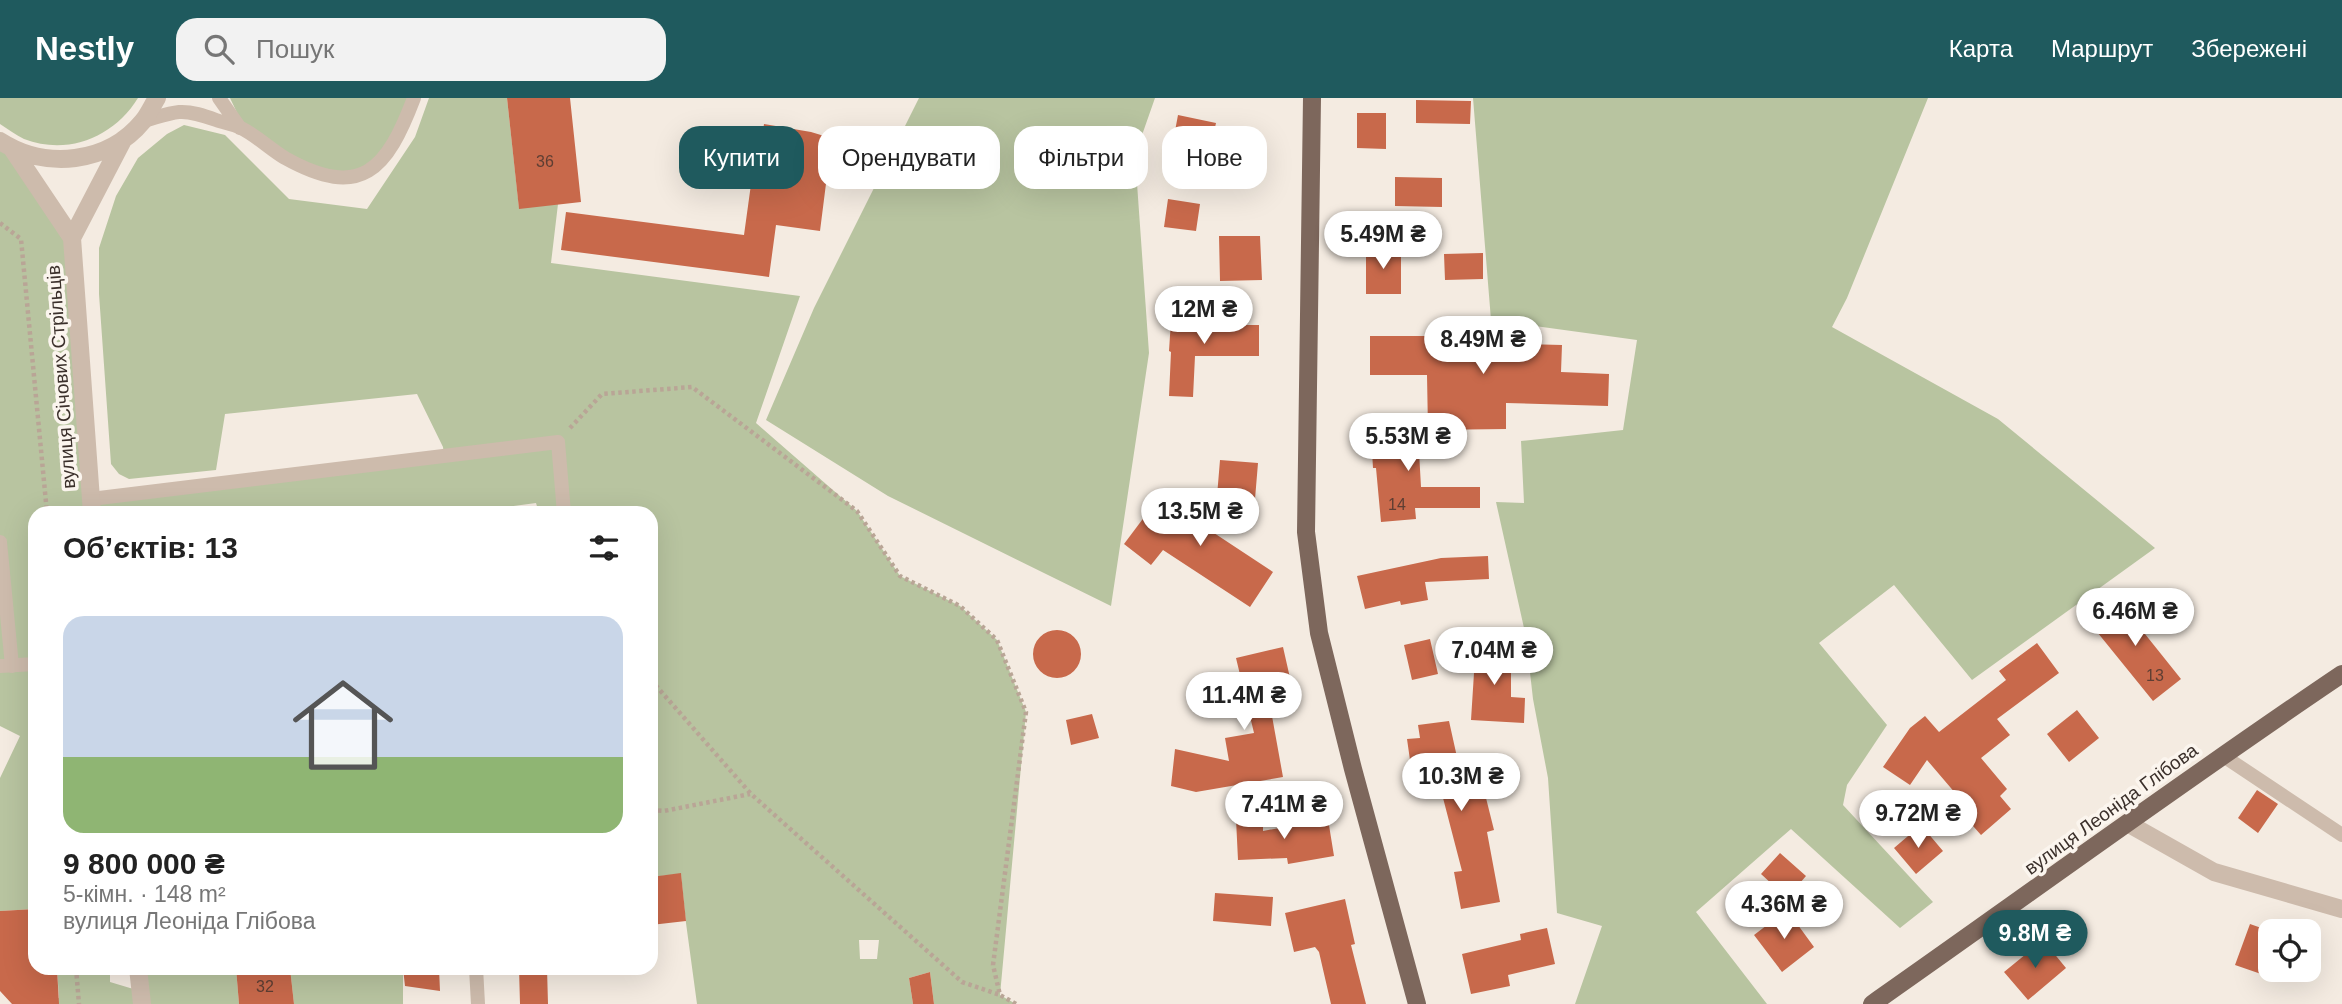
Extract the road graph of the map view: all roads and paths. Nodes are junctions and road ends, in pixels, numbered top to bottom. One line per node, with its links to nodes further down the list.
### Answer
1 (157, 98): 5 (street)
2 (219, 98): 6 (lane)
3 (414, 98): 6 (lane)
4 (1312, 98): 34 (main road)
5 (143, 121): 6 (lane); 7 (street)
6 (240, 128)
7 (123, 140): 8 (street, вулиця Січових Стрільців); 10 (street, вулиця Січових Стрільців)
8 (7, 145): 10 (street, вулиця Січових Стрільців)
9 (0, 223): 12 (path)
10 (72, 238): 13 (street, вулиця Січових Стрільців)
11 (558, 442): 13 (lane); 14 (lane); 29 (path)
12 (46, 506)
13 (91, 506)
14 (563, 506)
15 (0, 542): 17 (lane)
16 (28, 664): 17 (lane)
17 (6, 666)
18 (2342, 674): 20 (main road, вулиця Леоніда Глібова)
19 (658, 688): 21 (path)
20 (2222, 755): 23 (main road, вулиця Леоніда Глібова); 24 (lane)
21 (751, 794): 22 (path); 29 (path)
22 (658, 811)
23 (2129, 824): 25 (street); 35 (main road, вулиця Леоніда Глібова)
24 (2342, 835)
25 (2342, 909)
26 (77, 975): 30 (path)
27 (139, 975): 31 (street)
28 (476, 975): 32 (lane)
29 (1000, 995): 33 (path)
30 (79, 1004)
31 (142, 1004)
32 (478, 1004)
33 (1016, 1004)
34 (1418, 1004)
35 (1872, 1004)

